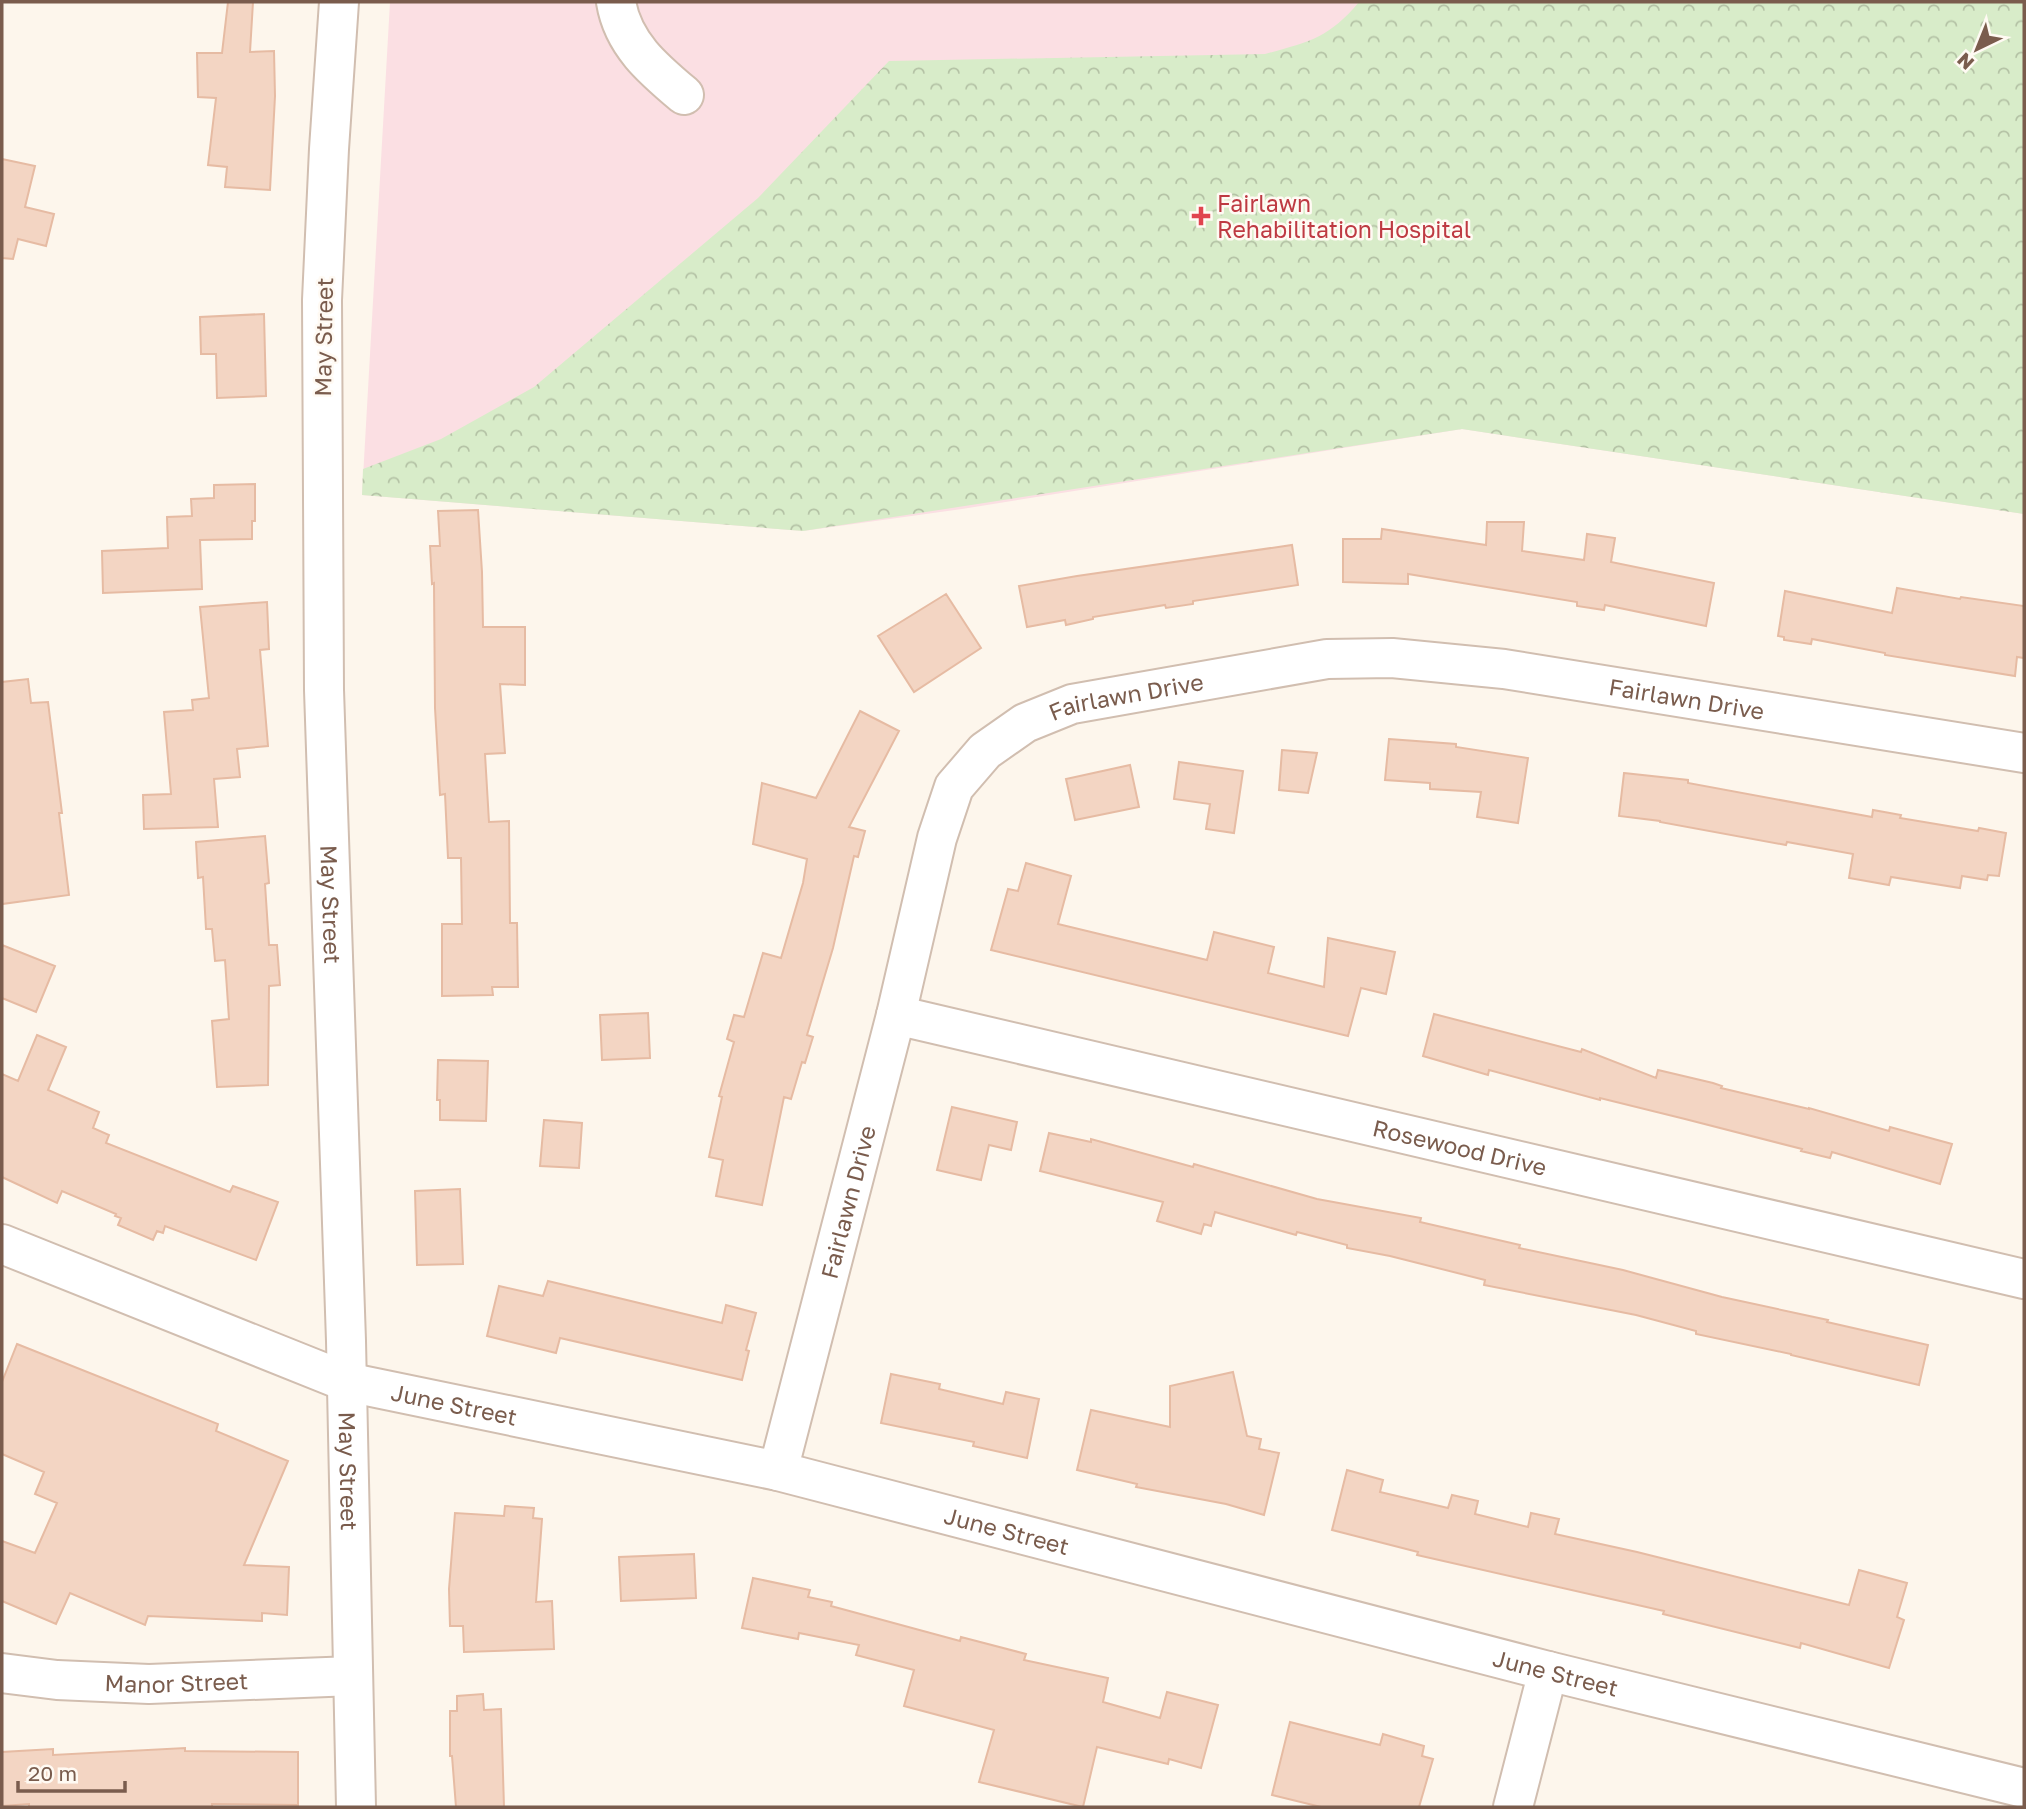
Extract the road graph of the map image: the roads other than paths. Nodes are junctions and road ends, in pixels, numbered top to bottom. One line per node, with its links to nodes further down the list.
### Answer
1 (339, 2): 8 (street, May Street)
2 (616, 2): 3 (street)
3 (684, 95)
4 (2024, 753): 5 (street, Fairlawn Drive)
5 (896, 1015): 7 (street, Rosewood Drive); 9 (street, Fairlawn Drive)
6 (2, 1244): 8 (street, June Street)
7 (2024, 1279)
8 (347, 1382): 9 (street, June Street); 12 (street, May Street)
9 (778, 1471): 10 (street, June Street)
10 (1548, 1671): 13 (street, June Street); 15 (street)
11 (2, 1672): 12 (street, Manor Street)
12 (353, 1676): 14 (street, May Street)
13 (2024, 1787)
14 (356, 1807)
15 (1513, 1807)

